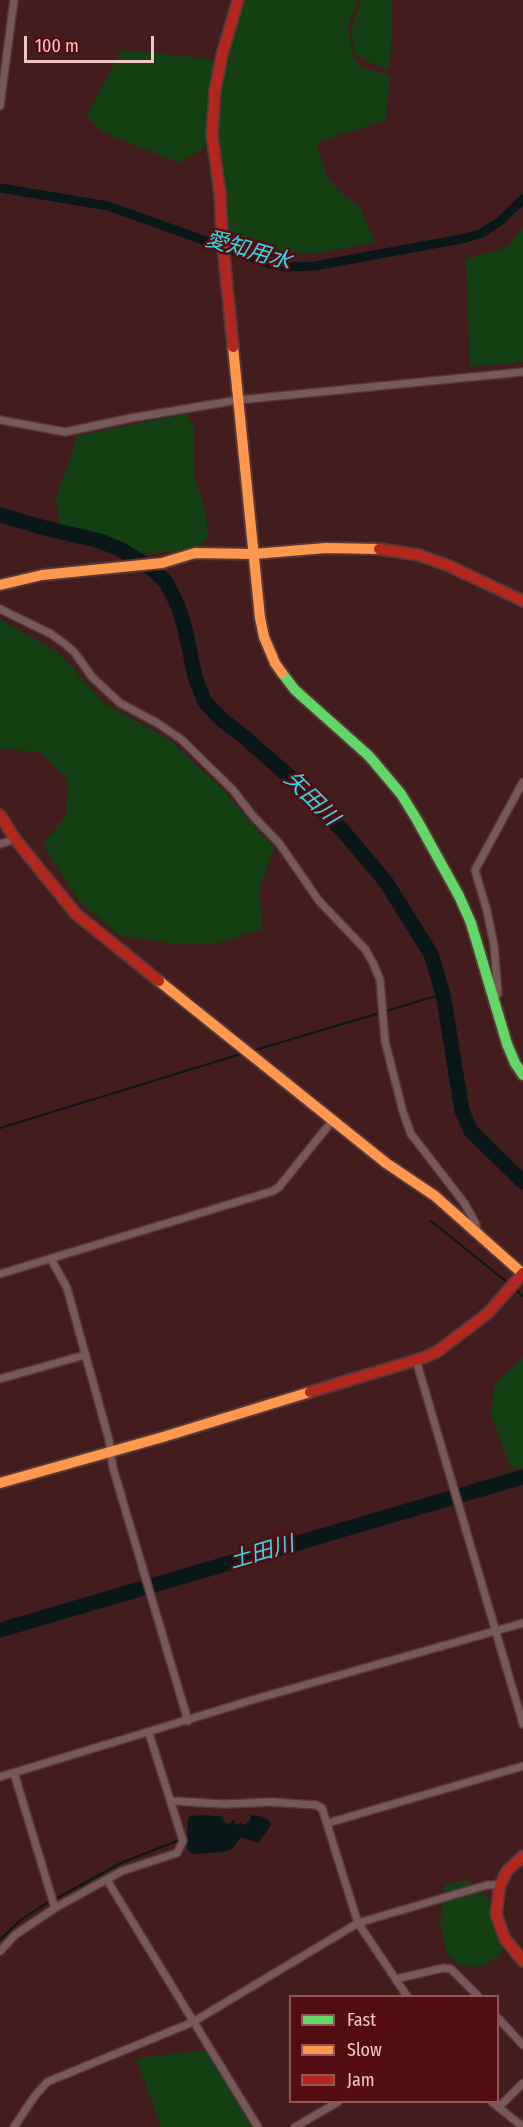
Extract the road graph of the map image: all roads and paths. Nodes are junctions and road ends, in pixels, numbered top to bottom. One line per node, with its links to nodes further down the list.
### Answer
1 (14, 0): 3 (street)
2 (238, 0): 5 (street)
3 (0, 106)
4 (523, 372): 5 (street)
5 (238, 400): 6 (street); 7 (street)
6 (0, 420)
7 (254, 554): 8 (street); 9 (street); 15 (street)
8 (0, 585)
9 (523, 601)
10 (0, 609): 18 (street)
11 (523, 782): 15 (street)
12 (0, 815): 13 (street)
13 (15, 839): 14 (street); 17 (street)
14 (0, 844)
15 (493, 998): 16 (street)
16 (523, 1075)
17 (332, 1121): 18 (street); 19 (street)
18 (477, 1234): 21 (street)
19 (51, 1259): 20 (street); 22 (street)
20 (0, 1274)
21 (523, 1274): 23 (street)
22 (85, 1355): 24 (street); 25 (street)
23 (416, 1360): 25 (street); 28 (street)
24 (0, 1379)
25 (109, 1451): 26 (street); 29 (street)
26 (0, 1483)
27 (523, 1623): 28 (street)
28 (496, 1631): 29 (street); 30 (street)
29 (188, 1721): 31 (street)
30 (523, 1724)
31 (149, 1733): 33 (street); 35 (street)
32 (523, 1766): 36 (street)
33 (15, 1773): 34 (street); 40 (street)
34 (0, 1777)
35 (172, 1801): 36 (street); 38 (street)
36 (328, 1823): 41 (street)
37 (523, 1856): 39 (street)
38 (107, 1880): 40 (street); 48 (street)
39 (500, 1885): 41 (street); 43 (street)
40 (55, 1908): 42 (street)
41 (358, 1923): 44 (street); 48 (street)
42 (0, 1951)
43 (523, 1961)
44 (396, 1979): 45 (street); 46 (street)
45 (406, 1995)
46 (477, 1995)
47 (499, 2019): 49 (street)
48 (193, 2022): 54 (street); 55 (street)
49 (523, 2044)
50 (523, 2083): 53 (street)
51 (336, 2103): 56 (street)
52 (493, 2103): 53 (street)
53 (499, 2107): 57 (street)
54 (14, 2127)
55 (258, 2127)
56 (295, 2127)
57 (523, 2127)

